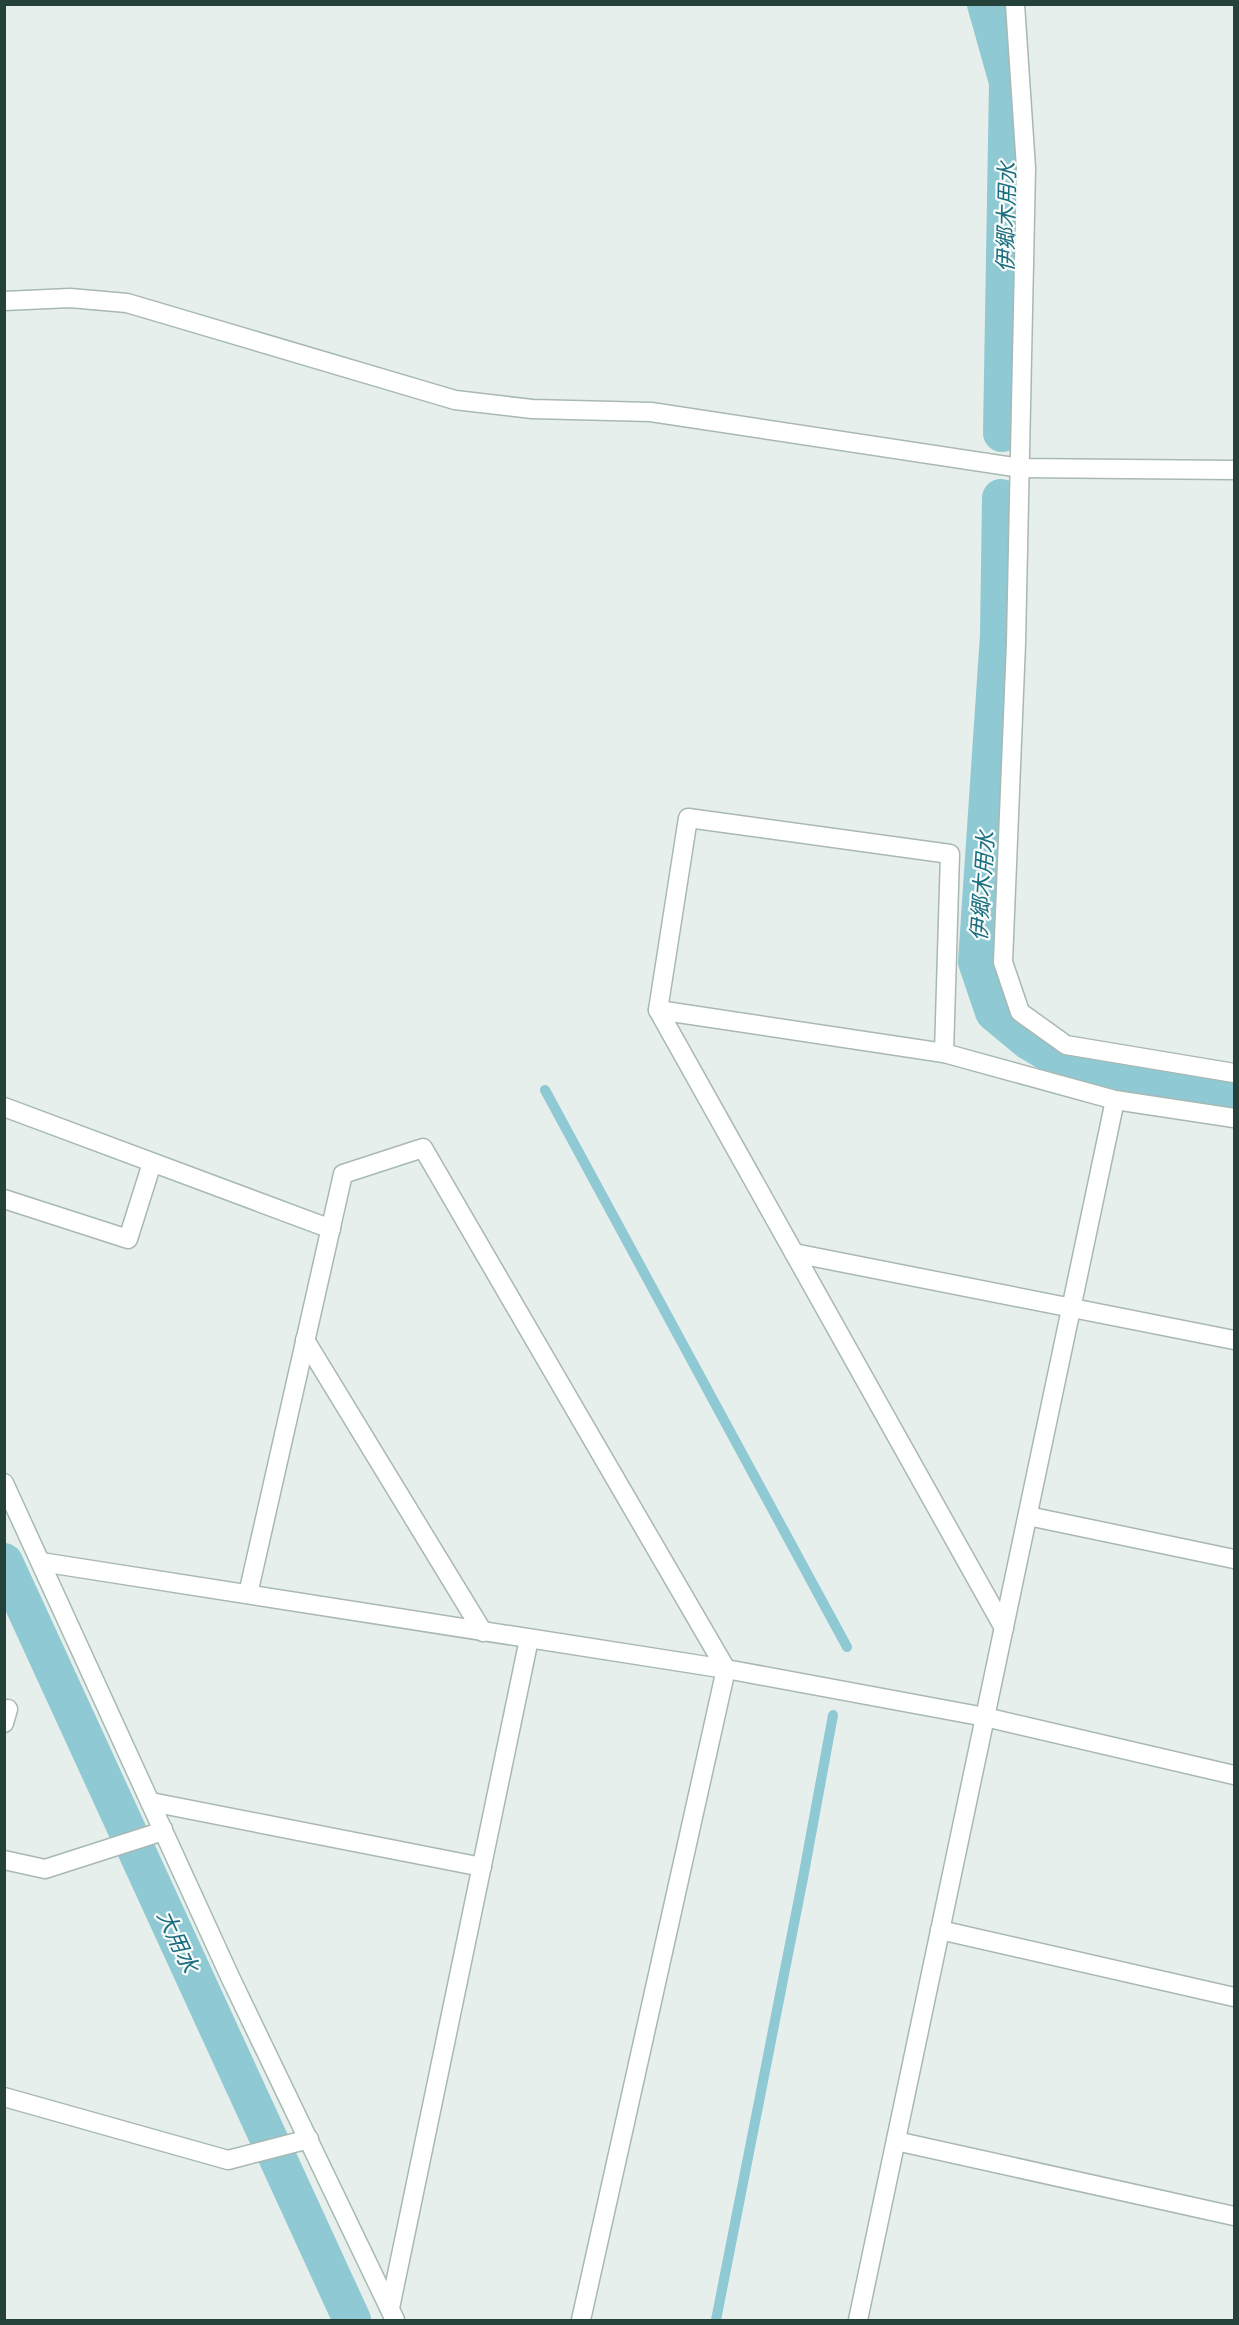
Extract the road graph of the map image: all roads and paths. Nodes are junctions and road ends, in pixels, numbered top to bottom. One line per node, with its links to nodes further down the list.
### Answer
1 (1016, 4): 3 (street)
2 (4, 301): 3 (street)
3 (1020, 468): 4 (street); 7 (street)
4 (1234, 470)
5 (658, 1011): 6 (street); 6 (street); 14 (street)
6 (944, 1053): 8 (street)
7 (1234, 1073)
8 (1115, 1100): 10 (street); 15 (street)
9 (4, 1107): 11 (street)
10 (1234, 1118)
11 (152, 1163): 12 (street); 13 (street)
12 (4, 1199)
13 (331, 1229): 16 (street); 26 (street)
14 (794, 1253): 15 (street); 23 (street)
15 (1072, 1307): 17 (street); 19 (street)
16 (305, 1340): 22 (street); 24 (street)
17 (1234, 1340)
18 (4, 1482): 21 (street)
19 (1028, 1516): 20 (street); 23 (street)
20 (1234, 1559)
21 (41, 1562): 22 (street); 29 (street)
22 (248, 1594): 24 (street)
23 (1004, 1628): 27 (street)
24 (483, 1632): 25 (street)
25 (529, 1639): 26 (street); 32 (street)
26 (726, 1669): 27 (street); 40 (street)
27 (985, 1717): 28 (street); 33 (street)
28 (1234, 1775)
29 (151, 1802): 30 (street); 32 (street)
30 (158, 1832): 31 (street); 36 (street)
31 (4, 1860)
32 (482, 1867): 39 (street)
33 (940, 1930): 34 (street); 37 (street)
34 (1234, 1996)
35 (4, 2097): 36 (street)
36 (309, 2139): 39 (street)
37 (896, 2141): 38 (street); 41 (street)
38 (1234, 2216)
39 (393, 2314)
40 (581, 2320)
41 (858, 2320)

